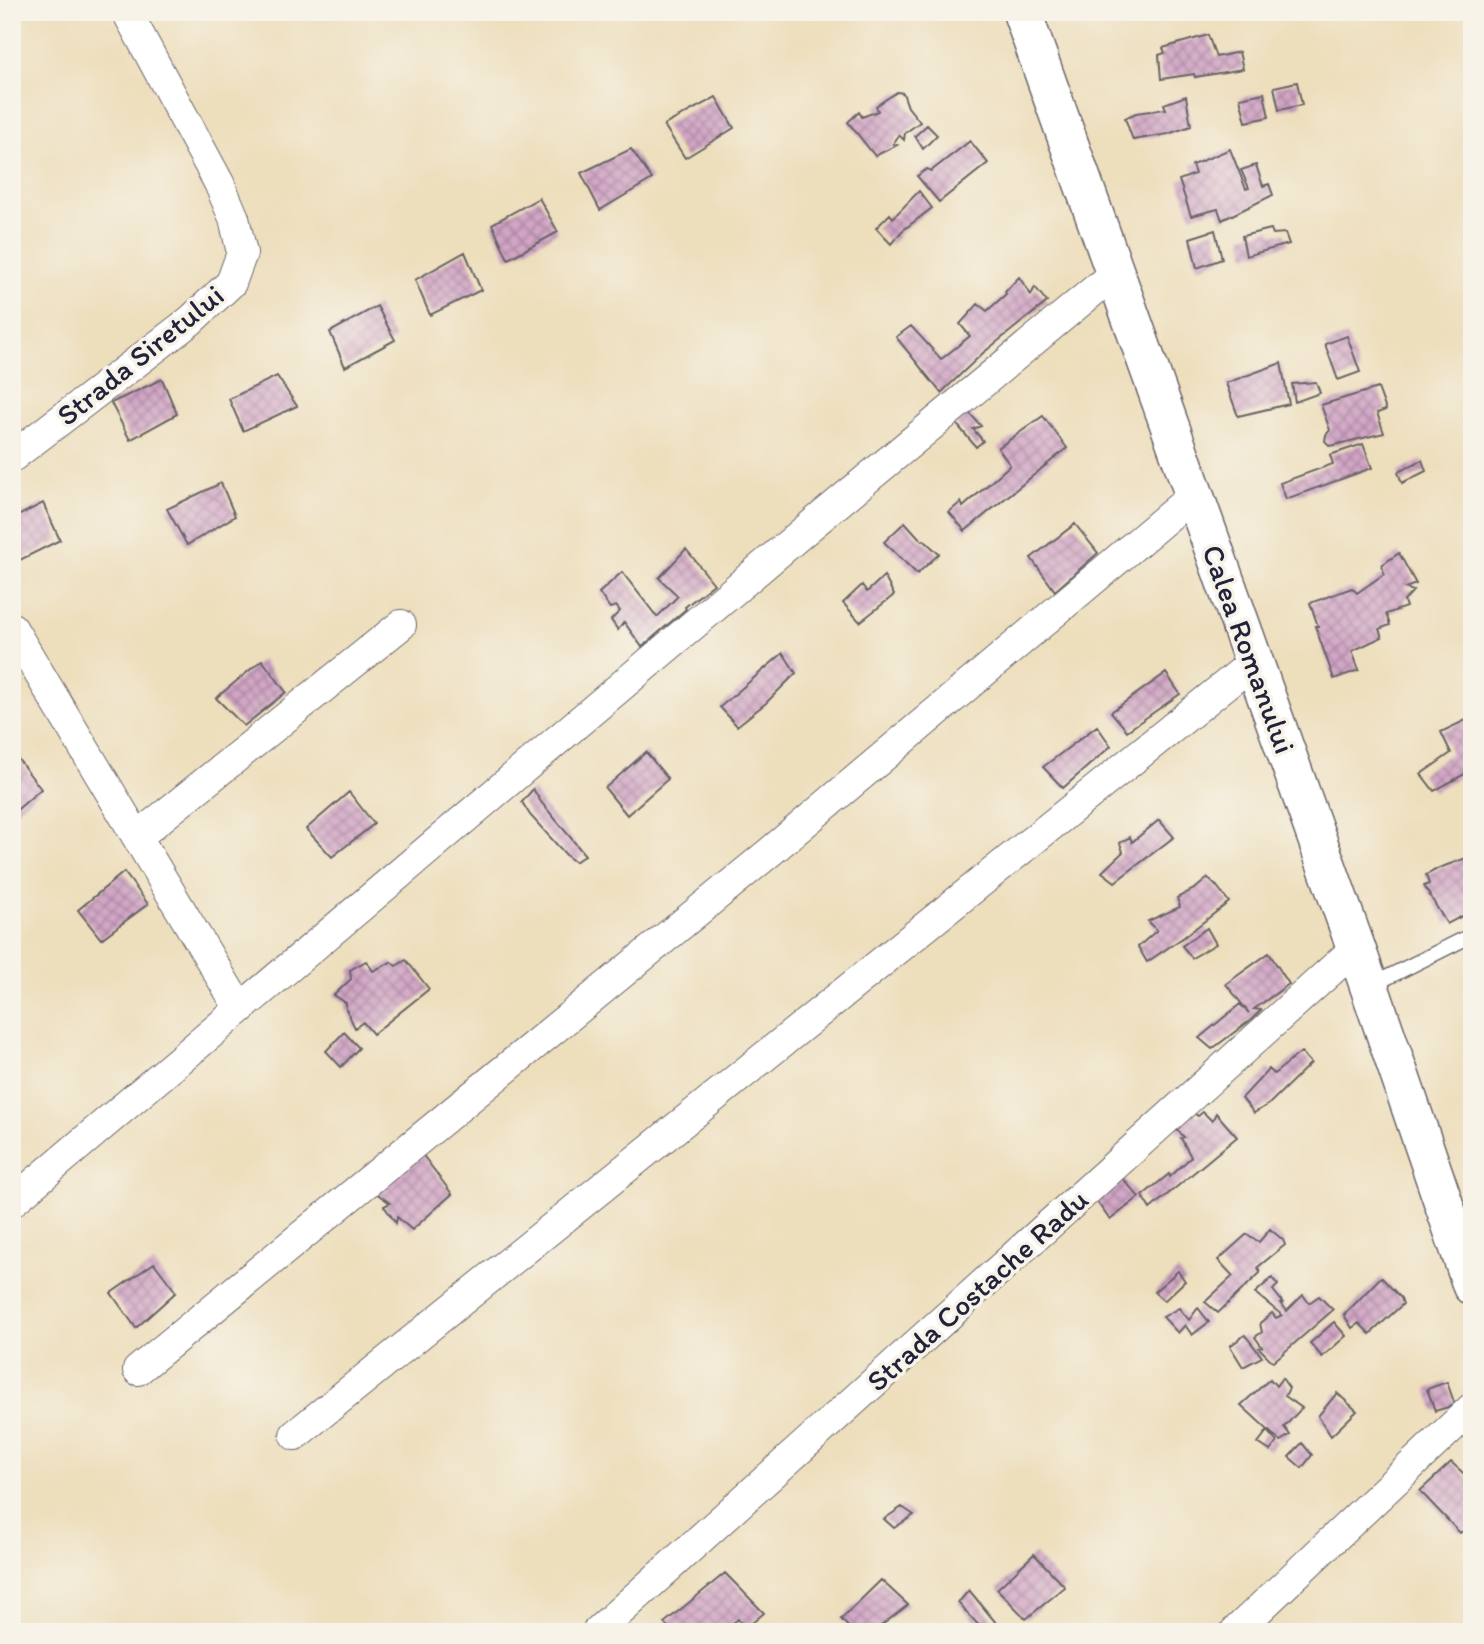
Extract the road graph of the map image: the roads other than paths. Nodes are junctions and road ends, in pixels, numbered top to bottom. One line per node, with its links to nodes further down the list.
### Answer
1 (127, 12): 4 (street, Strada Siretului)
2 (1022, 12): 3 (main road, Calea Romanului)
3 (1115, 273): 5 (main road, Calea Romanului); 13 (street)
4 (12, 457)
5 (1194, 495): 8 (main road, Calea Romanului); 16 (street)
6 (401, 625): 9 (street)
7 (12, 628): 9 (street)
8 (1254, 662): 11 (main road, Calea Romanului); 18 (street)
9 (137, 837): 13 (street)
10 (1472, 935): 12 (lane)
11 (1356, 948): 12 (main road, Calea Romanului); 19 (street, Strada Costache Radu)
12 (1369, 986): 15 (main road, Calea Romanului)
13 (240, 1009): 14 (street)
14 (12, 1202)
15 (1472, 1286)
16 (138, 1370)
17 (1472, 1408): 20 (street)
18 (295, 1435)
19 (597, 1632)
20 (1235, 1632)

